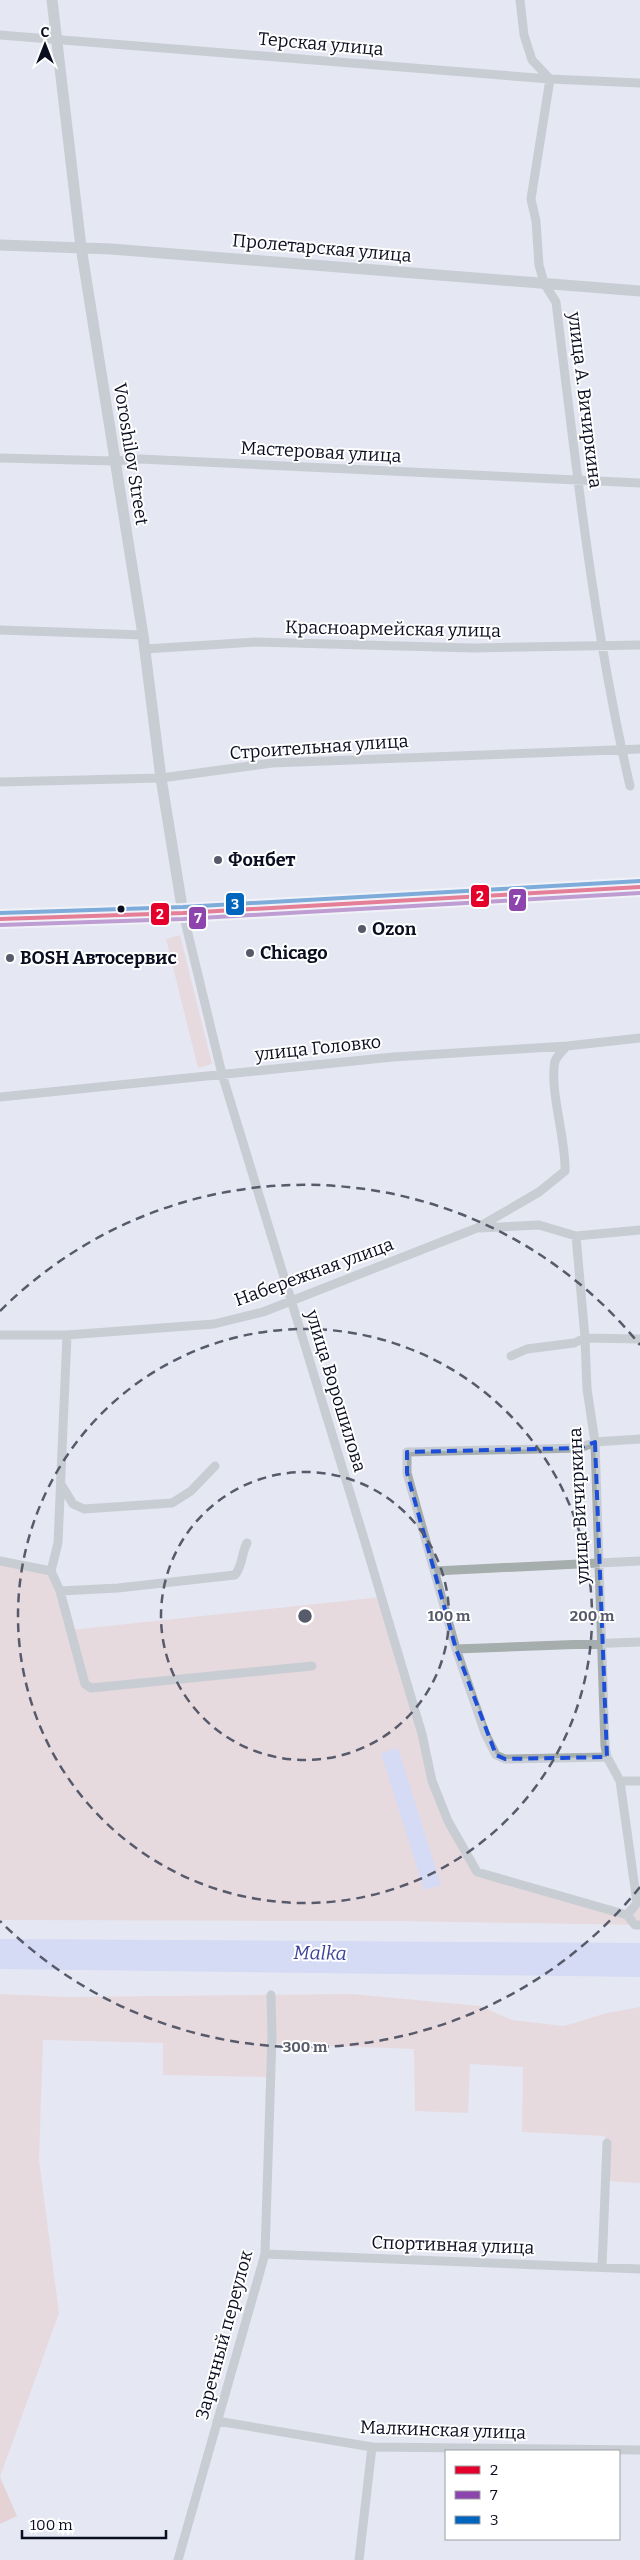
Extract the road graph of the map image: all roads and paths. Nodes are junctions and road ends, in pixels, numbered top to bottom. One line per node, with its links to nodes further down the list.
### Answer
1 (52, 0): 4 (main road, Voroshilov Street)
2 (520, 0): 5 (street)
3 (0, 35): 4 (street, Терская улица)
4 (54, 40): 5 (street, Терская улица); 8 (main road, Voroshilov Street)
5 (550, 79): 6 (street, Терская улица); 9 (street, улица А. Вичиркина)
6 (640, 83)
7 (0, 244): 8 (main road, Пролетарская улица)
8 (81, 247): 9 (main road, Пролетарская улица); 12 (main road, Voroshilov Street)
9 (544, 284): 10 (main road, Пролетарская улица); 13 (street, улица А. Вичиркина)
10 (640, 291)
11 (0, 458): 12 (street, Мастеровая улица)
12 (114, 461): 13 (street, Мастеровая улица); 16 (main road, Voroshilov Street)
13 (578, 481): 14 (street, Мастеровая улица); 18 (street, улица А. Вичиркина)
14 (640, 483)
15 (0, 630): 16 (street)
16 (143, 635): 19 (main road, Voroshilov Street)
17 (640, 645): 18 (street, Красноармейская улица)
18 (603, 647): 19 (street, Красноармейская улица); 21 (street, улица А. Вичиркина)
19 (145, 649): 22 (main road, Voroshilov Street)
20 (640, 749): 21 (street, Строительная улица)
21 (622, 751): 22 (street, Строительная улица); 24 (street, улица А. Вичиркина)
22 (161, 778): 23 (street, Строительная улица); 26 (main road, Voroshilov Street)
23 (0, 782)
24 (630, 786)
25 (640, 886): 26 (main road)
26 (183, 913): 27 (main road); 30 (street, улица Ворошилова)
27 (0, 919)
28 (640, 1038): 29 (street, улица Головко)
29 (567, 1046): 30 (street, улица Головко); 32 (street, Набережная улица)
30 (222, 1074): 31 (street, улица Головко); 35 (street, улица Ворошилова)
31 (0, 1097)
32 (477, 1228): 34 (street, Набережная улица); 35 (street, Набережная улица)
33 (640, 1230): 34 (street, Набережная улица)
34 (576, 1236): 38 (street, улица Вичиркина)
35 (292, 1302): 37 (street, Набережная улица); 59 (street, улица Ворошилова)
36 (0, 1335): 37 (street, Набережная улица)
37 (67, 1335): 44 (street)
38 (586, 1338): 39 (street); 40 (street); 42 (street, улица Вичиркина)
39 (640, 1339)
40 (511, 1356)
41 (640, 1439): 42 (street)
42 (595, 1442): 48 (street, улица Вичиркина); 50 (street)
43 (215, 1466): 44 (street)
44 (61, 1483): 49 (street)
45 (247, 1543): 51 (street)
46 (640, 1561): 48 (street)
47 (0, 1562): 49 (street)
48 (599, 1562): 50 (street); 52 (street, улица Вичиркина)
49 (51, 1571): 51 (street)
50 (435, 1571): 54 (street)
51 (60, 1591): 55 (street)
52 (601, 1642): 53 (street); 54 (street); 56 (street, улица Вичиркина)
53 (640, 1642)
54 (456, 1649): 56 (street)
55 (312, 1666)
56 (607, 1757): 57 (street, улица Вичиркина)
57 (620, 1781): 58 (street); 59 (street, улица Вичиркина)
58 (640, 1781)
59 (627, 1916): 60 (street)
60 (640, 1925)
61 (271, 1995): 63 (street, Заречный переулок)
62 (607, 2143): 64 (street)
63 (265, 2254): 64 (street, Спортивная улица); 66 (street, Заречный переулок)
64 (602, 2267): 65 (street, Спортивная улица)
65 (640, 2269)
66 (217, 2421): 67 (street, Малкинская улица); 69 (street, Заречный переулок)
67 (372, 2447): 68 (street, Малкинская улица); 70 (street)
68 (640, 2450)
69 (178, 2560)
70 (359, 2560)

